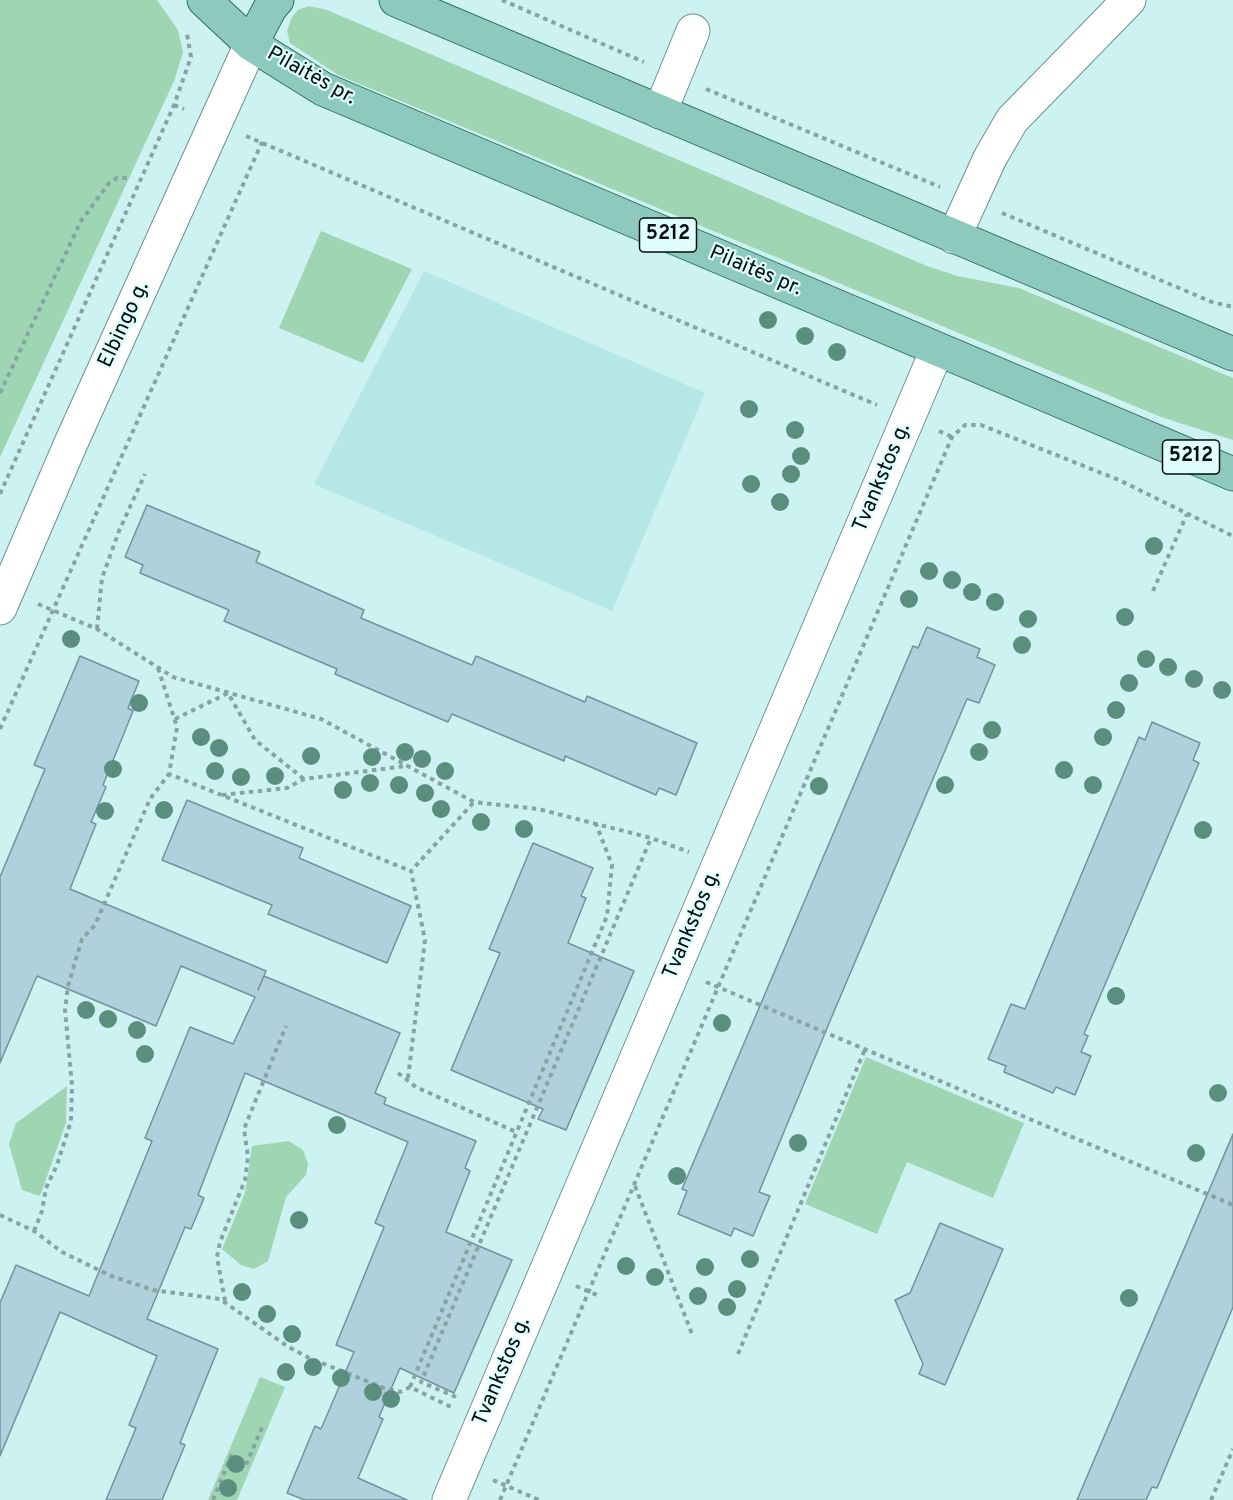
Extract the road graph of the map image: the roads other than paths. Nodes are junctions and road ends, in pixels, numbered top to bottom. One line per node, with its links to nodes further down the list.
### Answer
1 (204, 0): 6 (main road, Pilaitės pr. / 5212)
2 (277, 0): 6 (main road, Pilaitės pr.)
3 (396, 0): 7 (main road)
4 (1129, 0): 8 (street)
5 (693, 31): 7 (street)
6 (251, 44): 9 (main road, Pilaitės pr. / 5212); 12 (street, Elbingo g.)
7 (660, 112): 8 (main road)
8 (954, 237): 10 (main road)
9 (937, 350): 11 (main road, Pilaitės pr. / 5212); 13 (street, Tvankstos g.)
10 (1233, 354)
11 (1233, 474)
12 (3, 600)
13 (449, 1500)

